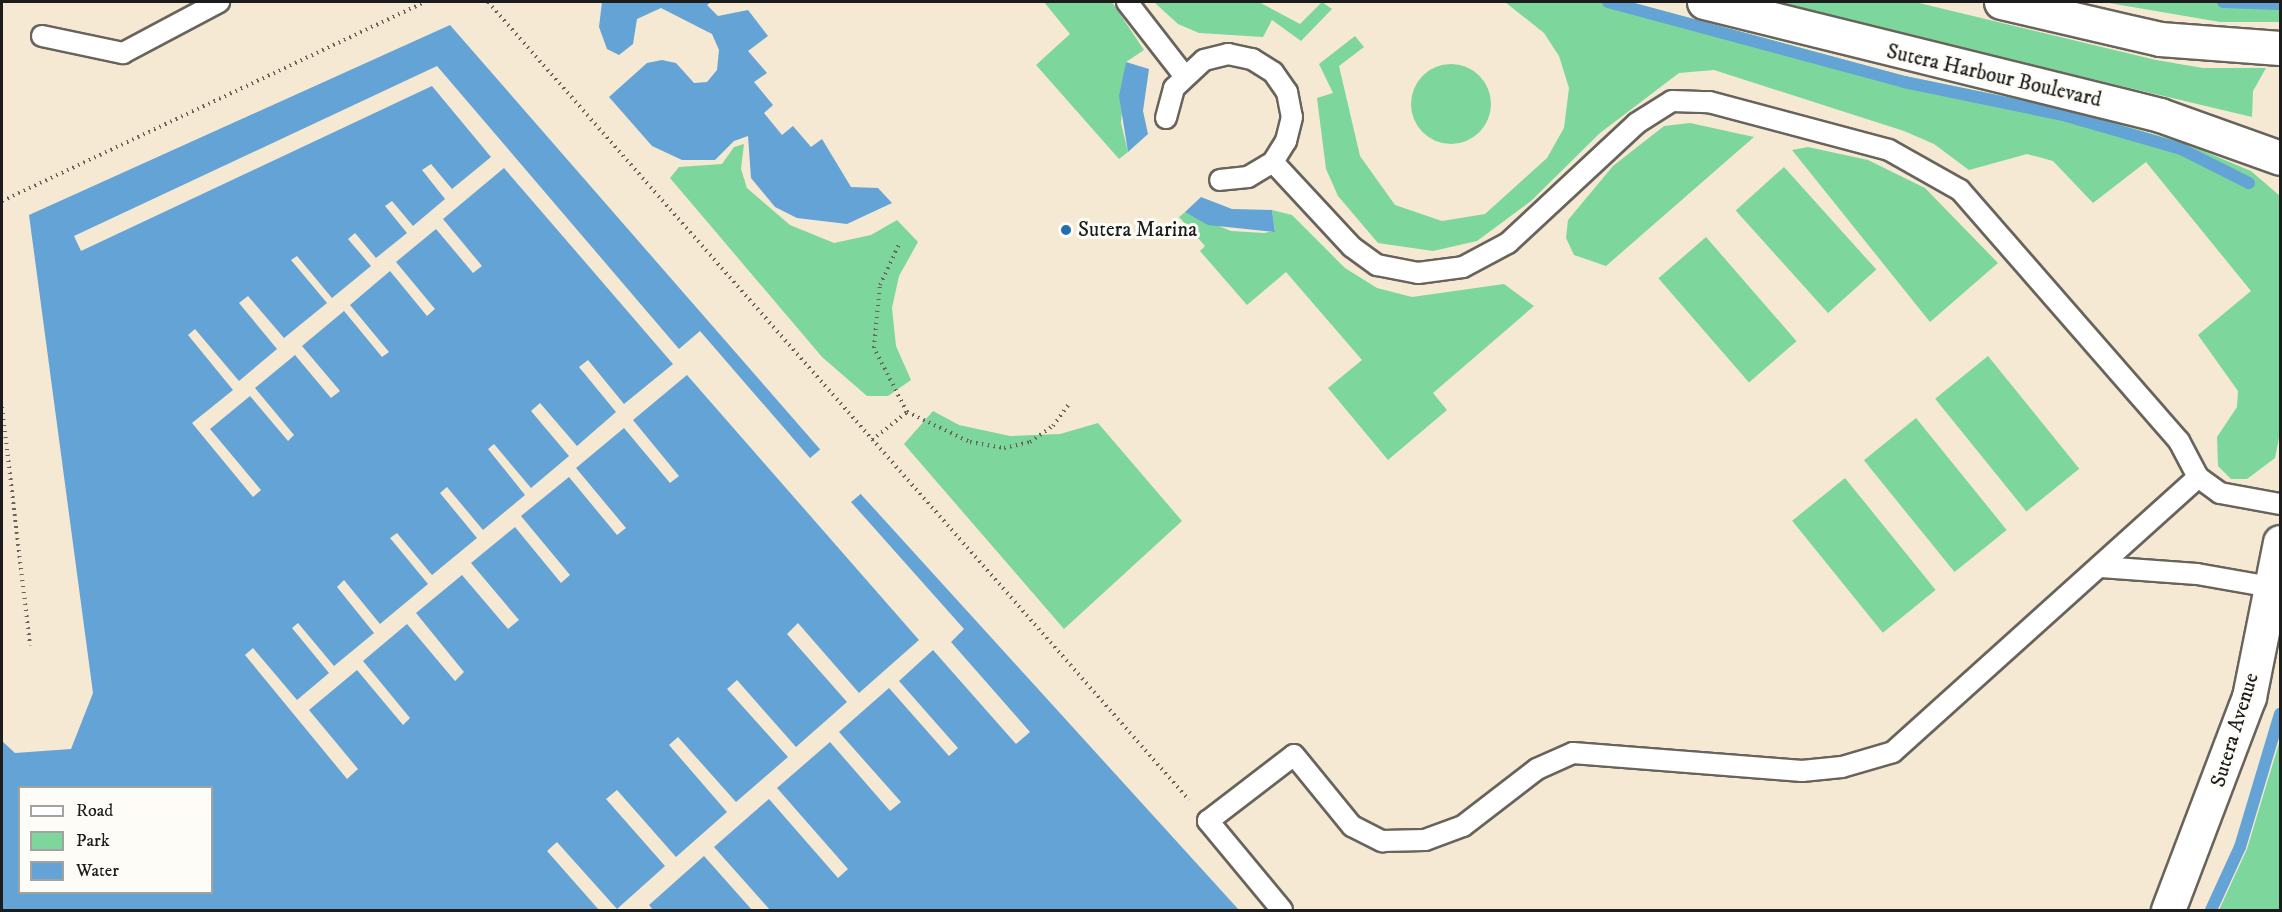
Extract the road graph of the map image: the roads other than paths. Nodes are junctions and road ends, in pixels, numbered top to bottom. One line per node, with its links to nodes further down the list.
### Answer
1 (219, 2): 5 (lane)
2 (1126, 2): 7 (lane)
3 (1704, 2): 9 (street, Sutera Harbour Boulevard)
4 (2001, 2): 6 (street)
5 (42, 36)
6 (2280, 48)
7 (1183, 74): 8 (lane); 10 (lane)
8 (1166, 118)
9 (2280, 158)
10 (1273, 162): 11 (lane); 12 (lane)
11 (1220, 180)
12 (2198, 477): 13 (lane); 15 (lane)
13 (2280, 504)
14 (2280, 542): 16 (street, Sutera Avenue)
15 (2101, 567): 16 (lane); 17 (lane)
16 (2271, 587): 18 (street, Sutera Avenue)
17 (1282, 910)
18 (2168, 910)

